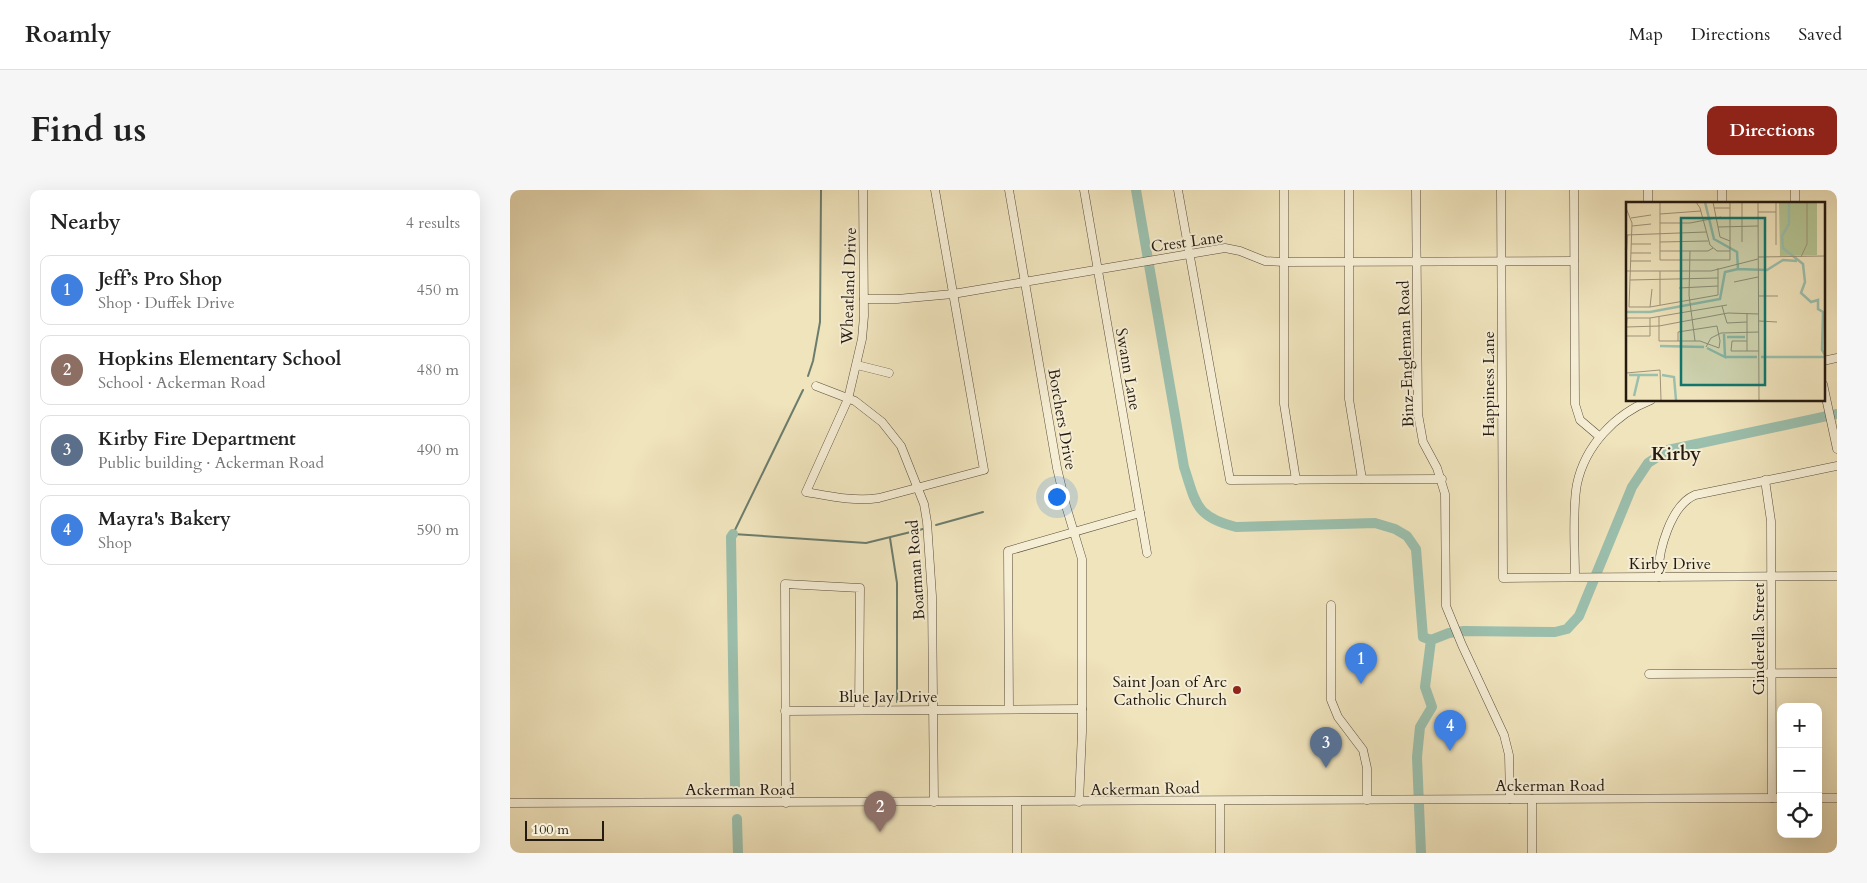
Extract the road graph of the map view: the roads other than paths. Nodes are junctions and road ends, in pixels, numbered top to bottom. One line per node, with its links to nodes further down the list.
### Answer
1 (863, 190): 20 (street, Wheatland Drive)
2 (935, 190): 19 (street)
3 (1009, 190): 18 (street, Borchers Drive)
4 (1084, 190): 17 (street, Swann Lane)
5 (1178, 190): 11 (street)
6 (1284, 190): 14 (street)
7 (1349, 190): 12 (street)
8 (1416, 190): 15 (street, Binz-Engleman Road)
9 (1501, 190): 16 (street, Happiness Lane)
10 (1574, 190): 13 (street)
11 (1190, 254): 14 (street, Crest Lane); 17 (street, Crest Lane); 34 (street)
12 (1349, 261): 14 (street, Crest Lane); 15 (street, Crest Lane); 32 (street)
13 (1574, 261): 16 (street, Crest Lane); 29 (street)
14 (1284, 262): 34 (street)
15 (1416, 262): 16 (street, Crest Lane); 33 (street, Binz-Engleman Road)
16 (1501, 262): 44 (street, Happiness Lane)
17 (1098, 269): 18 (street, Crest Lane); 37 (street, Swann Lane)
18 (1025, 281): 19 (street, Crest Lane); 38 (street, Borchers Drive)
19 (953, 294): 20 (street, Crest Lane); 36 (street)
20 (864, 299): 23 (street, Wheatland Drive)
21 (1837, 358): 22 (street)
22 (1824, 361)
23 (857, 365): 24 (street); 27 (street, Wheatland Drive)
24 (890, 373)
25 (816, 386): 27 (street, Boatman Road)
26 (1824, 388): 30 (street)
27 (848, 399): 36 (street, Boatman Road); 36 (street, Wheatland Drive)
28 (1649, 401): 29 (street)
29 (1600, 437): 43 (street)
30 (1837, 449)
31 (1837, 466): 35 (street)
32 (1362, 479): 33 (street); 34 (street)
33 (1442, 479): 58 (street, Binz-Engleman Road)
34 (1296, 480)
35 (1765, 480): 40 (street); 41 (street, Cinderella Street)
36 (918, 487): 49 (street, Boatman Road)
37 (1140, 513): 38 (street); 39 (street, Swann Lane)
38 (1074, 532): 50 (street); 51 (street, Borchers Drive)
39 (1148, 553)
40 (1658, 576): 41 (street, Kirby Drive); 43 (street, Kirby Drive)
41 (1771, 576): 42 (street, Kirby Drive); 46 (street, Cinderella Street)
42 (1837, 576)
43 (1578, 577): 44 (street, Kirby Drive)
44 (1503, 578)
45 (1331, 604): 60 (street)
46 (1772, 673): 47 (street); 48 (street); 54 (street, Cinderella Street)
47 (1837, 673)
48 (1649, 674)
49 (934, 709): 50 (street, Blue Jay Drive); 52 (street, Blue Jay Drive); 62 (street, Boatman Road)
50 (1009, 709): 51 (street, Blue Jay Drive)
51 (1082, 709): 64 (street, Borchers Drive)
52 (859, 710): 53 (street, Blue Jay Drive); 53 (street)
53 (785, 711): 66 (street)
54 (1772, 798): 55 (street, Ackerman Road); 59 (street, Ackerman Road)
55 (1777, 798)
56 (1822, 798): 57 (street)
57 (1837, 798)
58 (1510, 799): 59 (street, Ackerman Road); 60 (street, Ackerman Road)
59 (1532, 799): 69 (street)
60 (1367, 800): 61 (street, Ackerman Road)
61 (1220, 801): 64 (street, Ackerman Road); 68 (street)
62 (934, 802): 63 (street, Ackerman Road); 66 (street, Ackerman Road)
63 (1017, 802): 64 (street, Ackerman Road); 67 (street)
64 (1079, 802)
65 (510, 803): 66 (street, Ackerman Road)
66 (786, 803)
67 (1017, 853)
68 (1220, 853)
69 (1532, 853)

